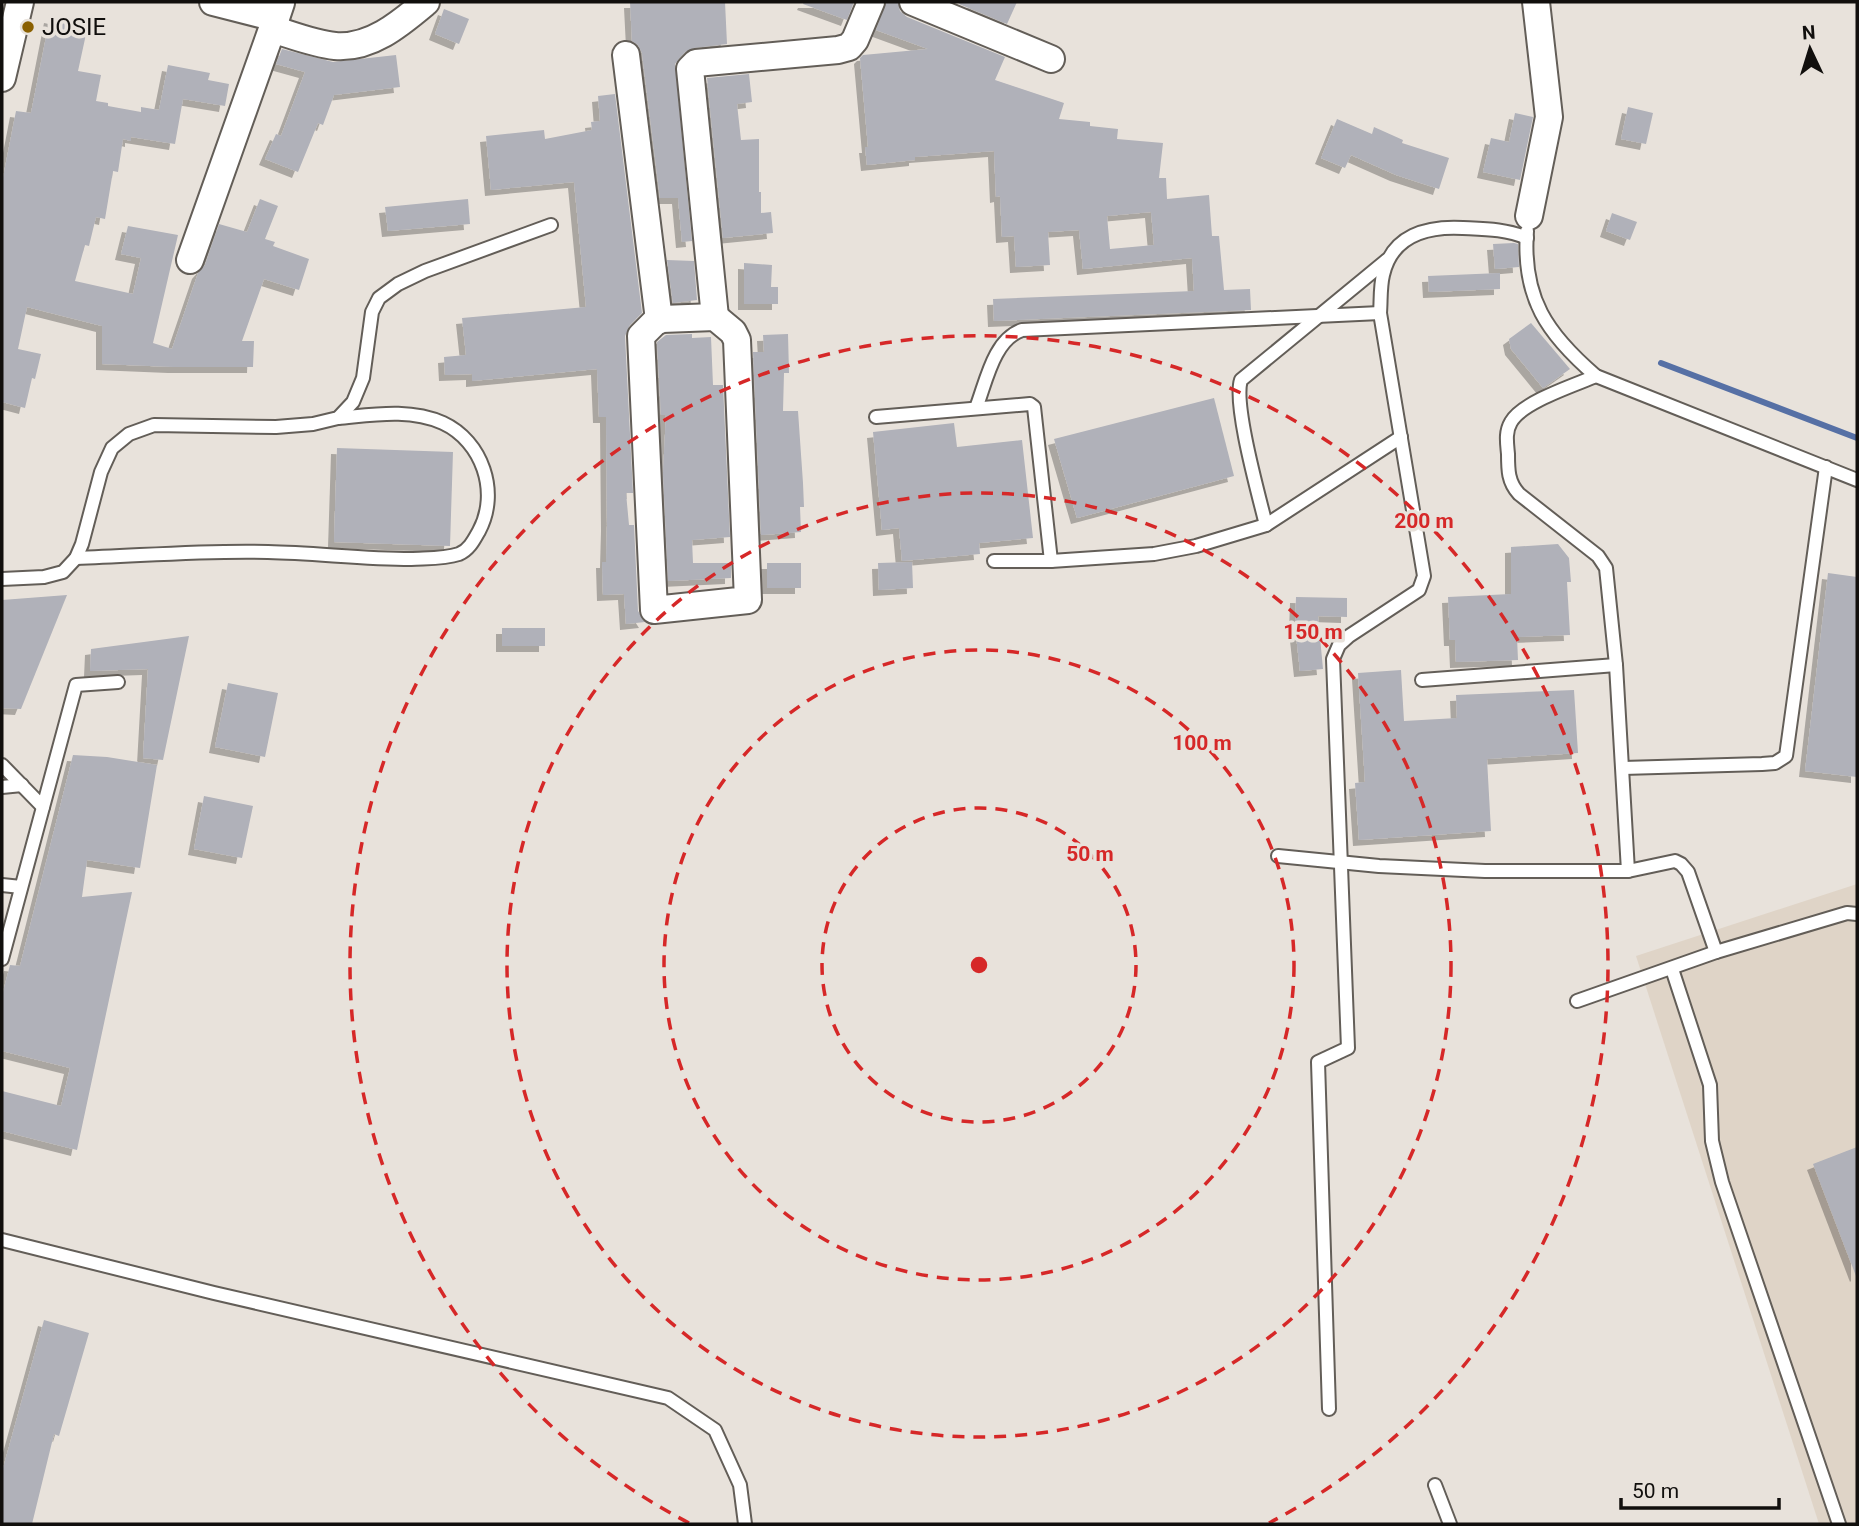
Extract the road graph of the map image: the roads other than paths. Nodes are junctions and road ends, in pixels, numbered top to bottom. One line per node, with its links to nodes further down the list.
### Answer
1 (20, 2): 10 (street)
2 (213, 2): 7 (street)
3 (426, 2): 7 (street)
4 (871, 2): 17 (street)
5 (913, 2): 9 (street)
6 (1536, 2): 12 (street)
7 (276, 16): 14 (street)
8 (626, 55): 18 (street)
9 (1051, 59)
10 (2, 78)
11 (551, 225): 22 (lane)
12 (1528, 227): 13 (lane); 19 (lane)
13 (1390, 257): 15 (lane); 16 (lane)
14 (190, 260)
15 (1380, 313): 16 (lane); 23 (lane)
16 (1320, 316): 20 (lane); 26 (lane)
17 (715, 317): 18 (street); 18 (street)
18 (659, 320)
19 (1597, 376): 24 (lane); 31 (lane)
20 (976, 408): 21 (lane); 29 (lane)
21 (876, 417)
22 (338, 418): 27 (lane); 27 (lane)
23 (1401, 437): 26 (lane); 40 (lane)
24 (1826, 467): 25 (lane); 35 (lane)
25 (1857, 480)
26 (1266, 525): 29 (lane)
27 (76, 558): 30 (lane)
28 (994, 561): 29 (lane)
29 (1051, 561)
30 (2, 579)
31 (1616, 665): 32 (lane); 35 (lane)
32 (1422, 680)
33 (118, 682): 38 (lane)
34 (2, 765): 36 (lane)
35 (1623, 768): 41 (lane)
36 (22, 785): 37 (lane); 38 (lane)
37 (2, 787)
38 (43, 807): 43 (lane)
39 (1278, 856): 40 (lane)
40 (1341, 864): 41 (lane); 50 (lane)
41 (1628, 871): 45 (lane)
42 (2, 885): 43 (lane)
43 (21, 887): 46 (lane)
44 (1857, 914): 45 (lane)
45 (1716, 953): 47 (lane)
46 (2, 959)
47 (1672, 968): 48 (lane); 54 (lane)
48 (1577, 1001)
49 (2, 1240): 52 (lane)
50 (1329, 1409)
51 (1435, 1485): 53 (lane)
52 (745, 1524)
53 (1450, 1524)
54 (1839, 1524)

